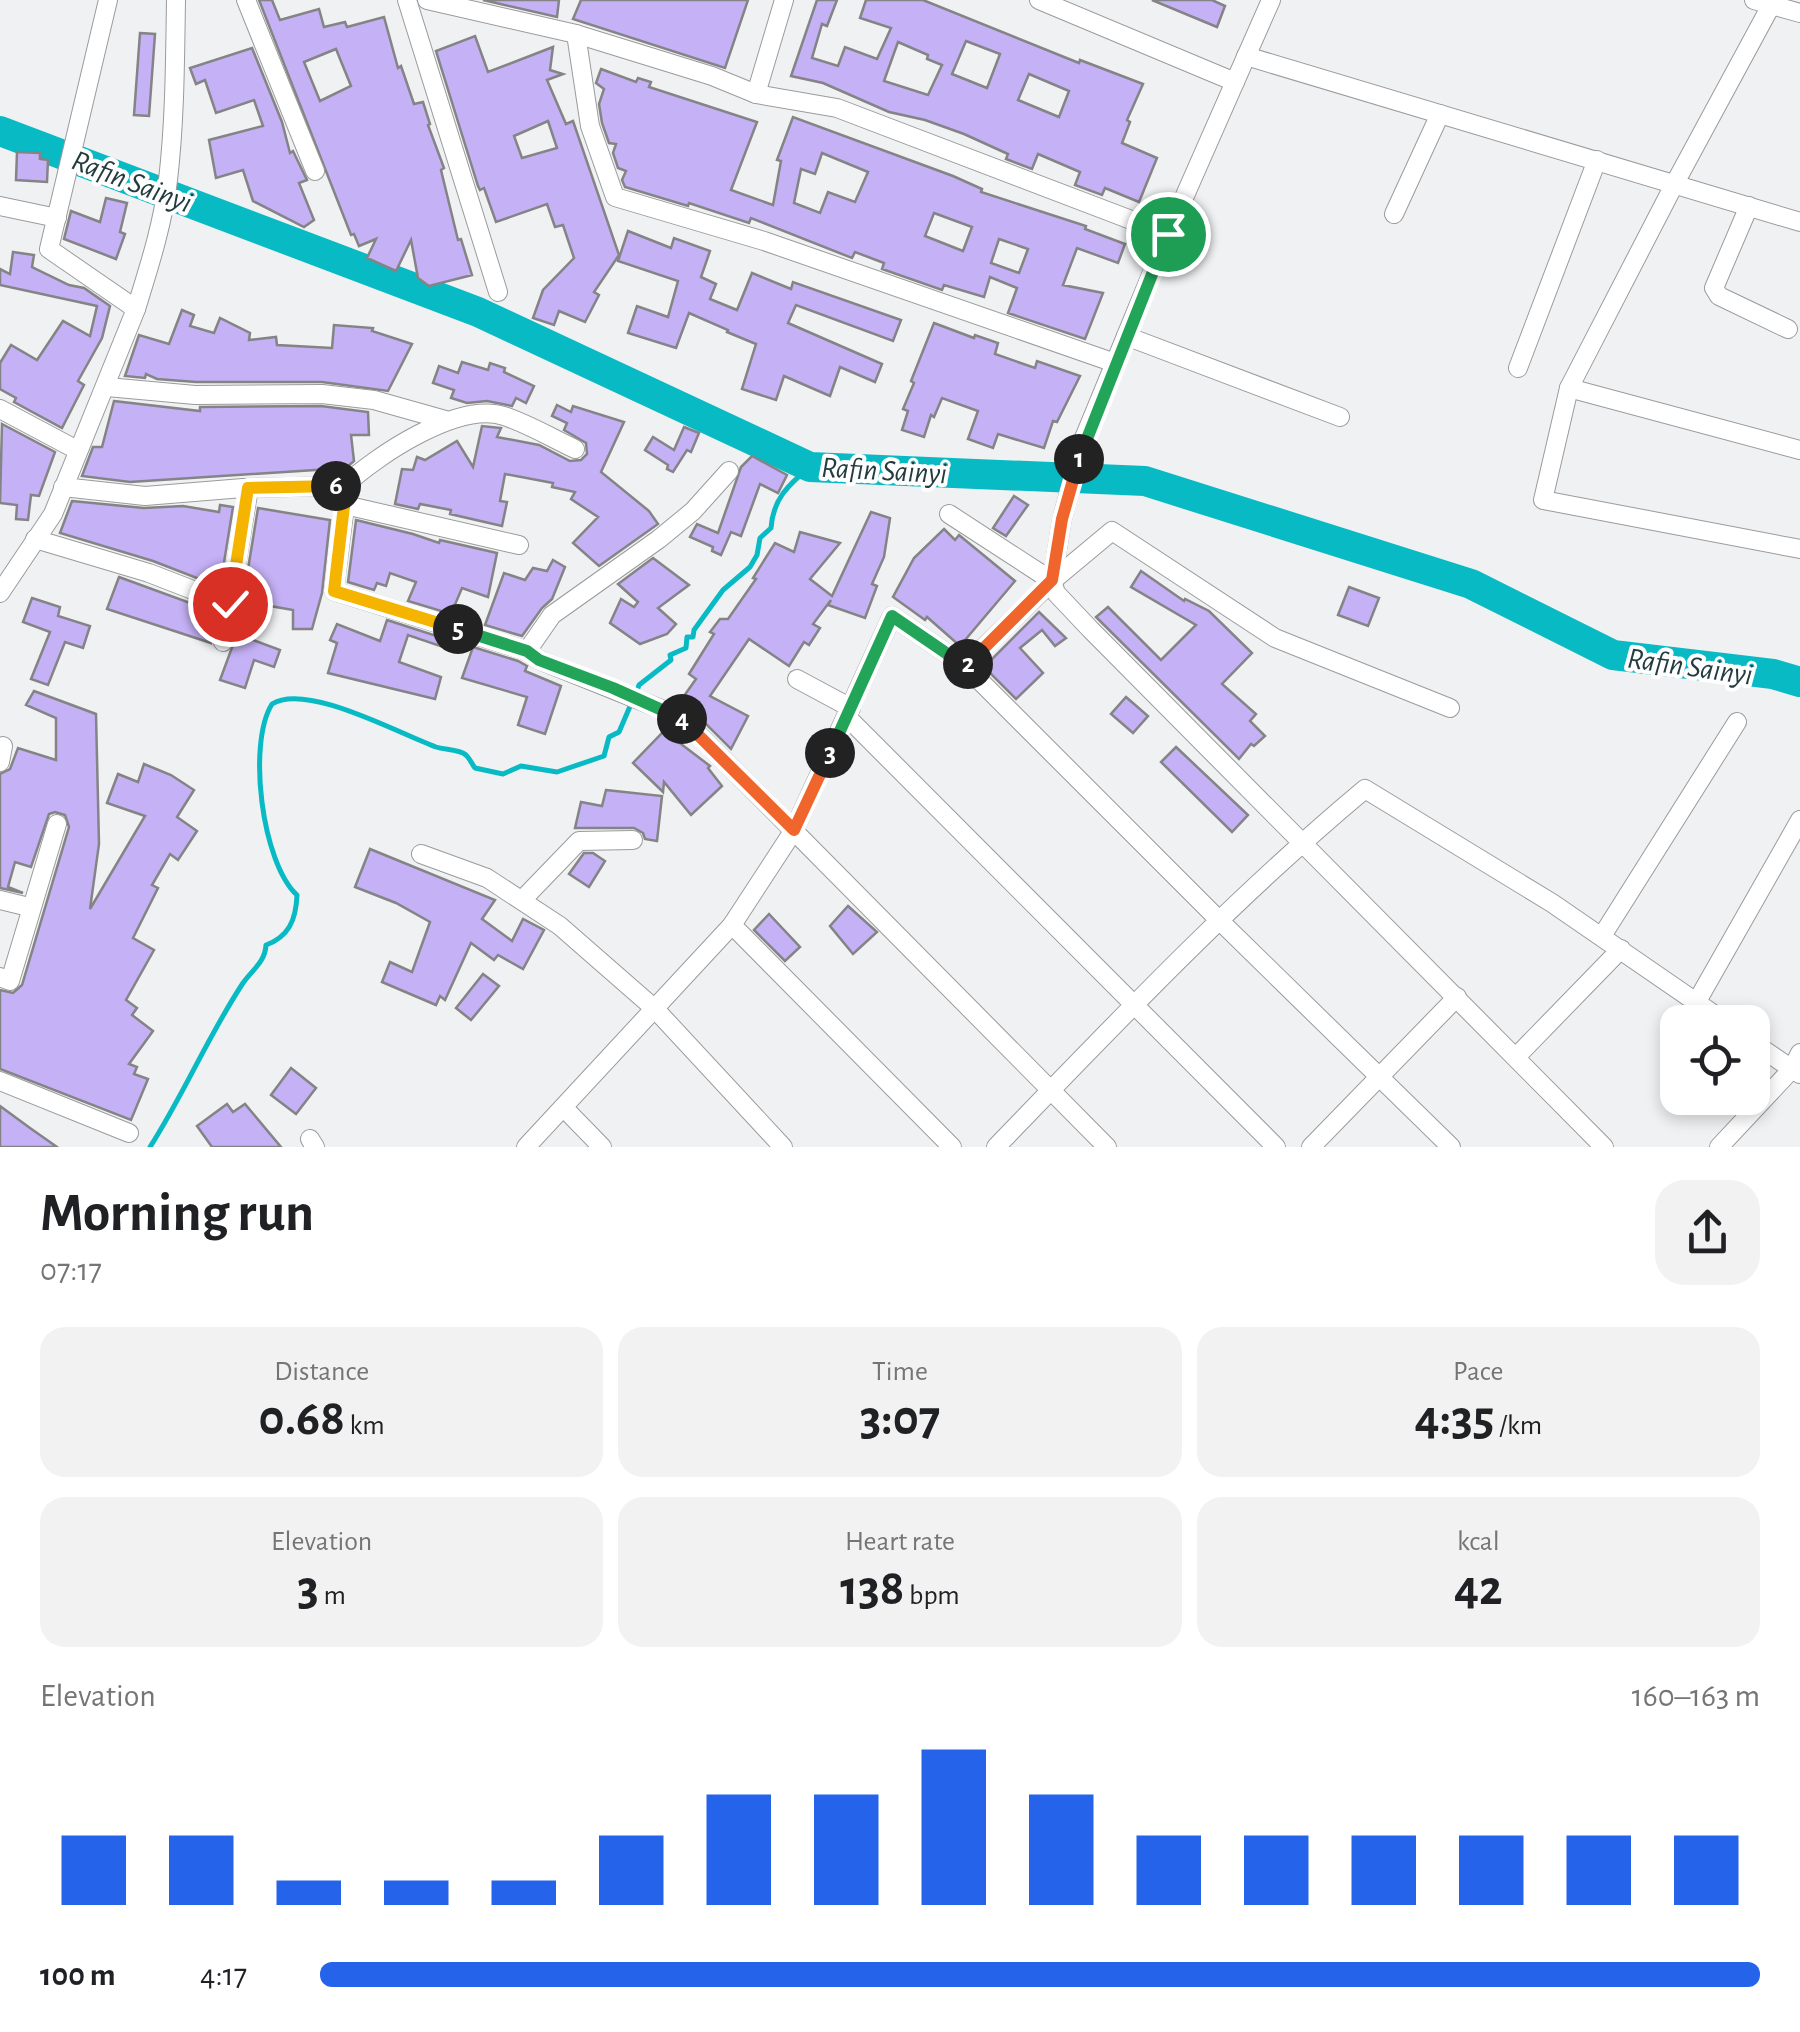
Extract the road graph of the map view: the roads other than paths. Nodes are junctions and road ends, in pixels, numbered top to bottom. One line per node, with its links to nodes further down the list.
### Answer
1 (108, 0): 22 (street)
2 (176, 0): 26 (street)
3 (246, 0): 17 (street)
4 (407, 0): 25 (street)
5 (427, 0): 11 (street)
6 (784, 0): 14 (street)
7 (1038, 0): 13 (street)
8 (1271, 0): 12 (street)
9 (1767, 2): 10 (street); 18 (street)
10 (1800, 13)
11 (576, 34): 14 (street); 29 (street)
12 (1246, 56): 13 (street); 15 (street)
13 (1235, 82): 24 (street)
14 (756, 94): 24 (street)
15 (1440, 114): 16 (street); 21 (street)
16 (1596, 160): 18 (street); 30 (street)
17 (315, 170)
18 (1674, 183): 20 (street); 32 (street)
19 (0, 206): 22 (street)
20 (1749, 206): 23 (street); 27 (street)
21 (1394, 214)
22 (57, 217): 26 (street)
23 (1800, 222)
24 (1168, 234): 28 (street)
25 (498, 292)
26 (136, 309): 31 (street)
27 (1788, 328)
28 (1126, 336): 29 (street); 34 (street)
29 (1115, 363): 48 (street)
30 (1518, 368)
31 (107, 388): 35 (street); 37 (street)
32 (1570, 388): 38 (street); 47 (street)
33 (0, 409): 37 (street)
34 (1340, 416)
35 (445, 420): 36 (street); 40 (street)
36 (576, 449)
37 (77, 450): 41 (street)
38 (1800, 450)
39 (729, 471): 52 (street)
40 (344, 486): 42 (street); 43 (street)
41 (63, 487): 42 (street); 45 (street)
42 (248, 488): 50 (street)
43 (344, 506): 46 (street); 52 (street)
44 (948, 514): 48 (street)
45 (35, 540): 49 (street); 50 (street)
46 (519, 545)
47 (1800, 549)
48 (1052, 580): 53 (street); 55 (street); 62 (street)
49 (0, 593)
50 (230, 604): 51 (street)
51 (223, 642)
52 (527, 651): 60 (street)
53 (965, 666): 56 (street); 67 (street)
54 (797, 679): 56 (street)
55 (1450, 708)
56 (849, 712): 60 (street); 74 (street)
57 (1737, 722): 69 (street)
58 (1800, 820): 73 (street)
59 (57, 824): 66 (street)
60 (794, 830): 68 (street); 82 (street)
61 (632, 840): 65 (street)
62 (1302, 842): 67 (street); 69 (street); 72 (street)
63 (421, 854): 65 (street)
64 (0, 900): 66 (street)
65 (522, 900): 76 (street)
66 (30, 907): 71 (street)
67 (1220, 922): 74 (street); 80 (street)
68 (732, 925): 76 (street); 88 (street)
69 (1602, 936): 70 (street)
70 (1620, 950): 73 (street); 78 (street)
71 (0, 977)
72 (1456, 997): 78 (street); 80 (street)
73 (1696, 1003): 75 (street)
74 (1134, 1005): 82 (street); 91 (street)
75 (1699, 1005)
76 (655, 1009): 83 (street); 87 (street)
77 (1770, 1051): 79 (street)
78 (1516, 1057): 94 (street)
79 (1797, 1065): 95 (street)
80 (1380, 1076): 92 (street); 93 (street)
81 (0, 1080): 84 (street)
82 (1051, 1090): 89 (street); 90 (street)
83 (564, 1109): 85 (street); 86 (street)
84 (129, 1133)
85 (526, 1147)
86 (602, 1147)
87 (783, 1147)
88 (952, 1147)
89 (996, 1147)
90 (1107, 1147)
91 (1276, 1147)
92 (1311, 1147)
93 (1451, 1147)
94 (1604, 1147)
95 (1719, 1147)

